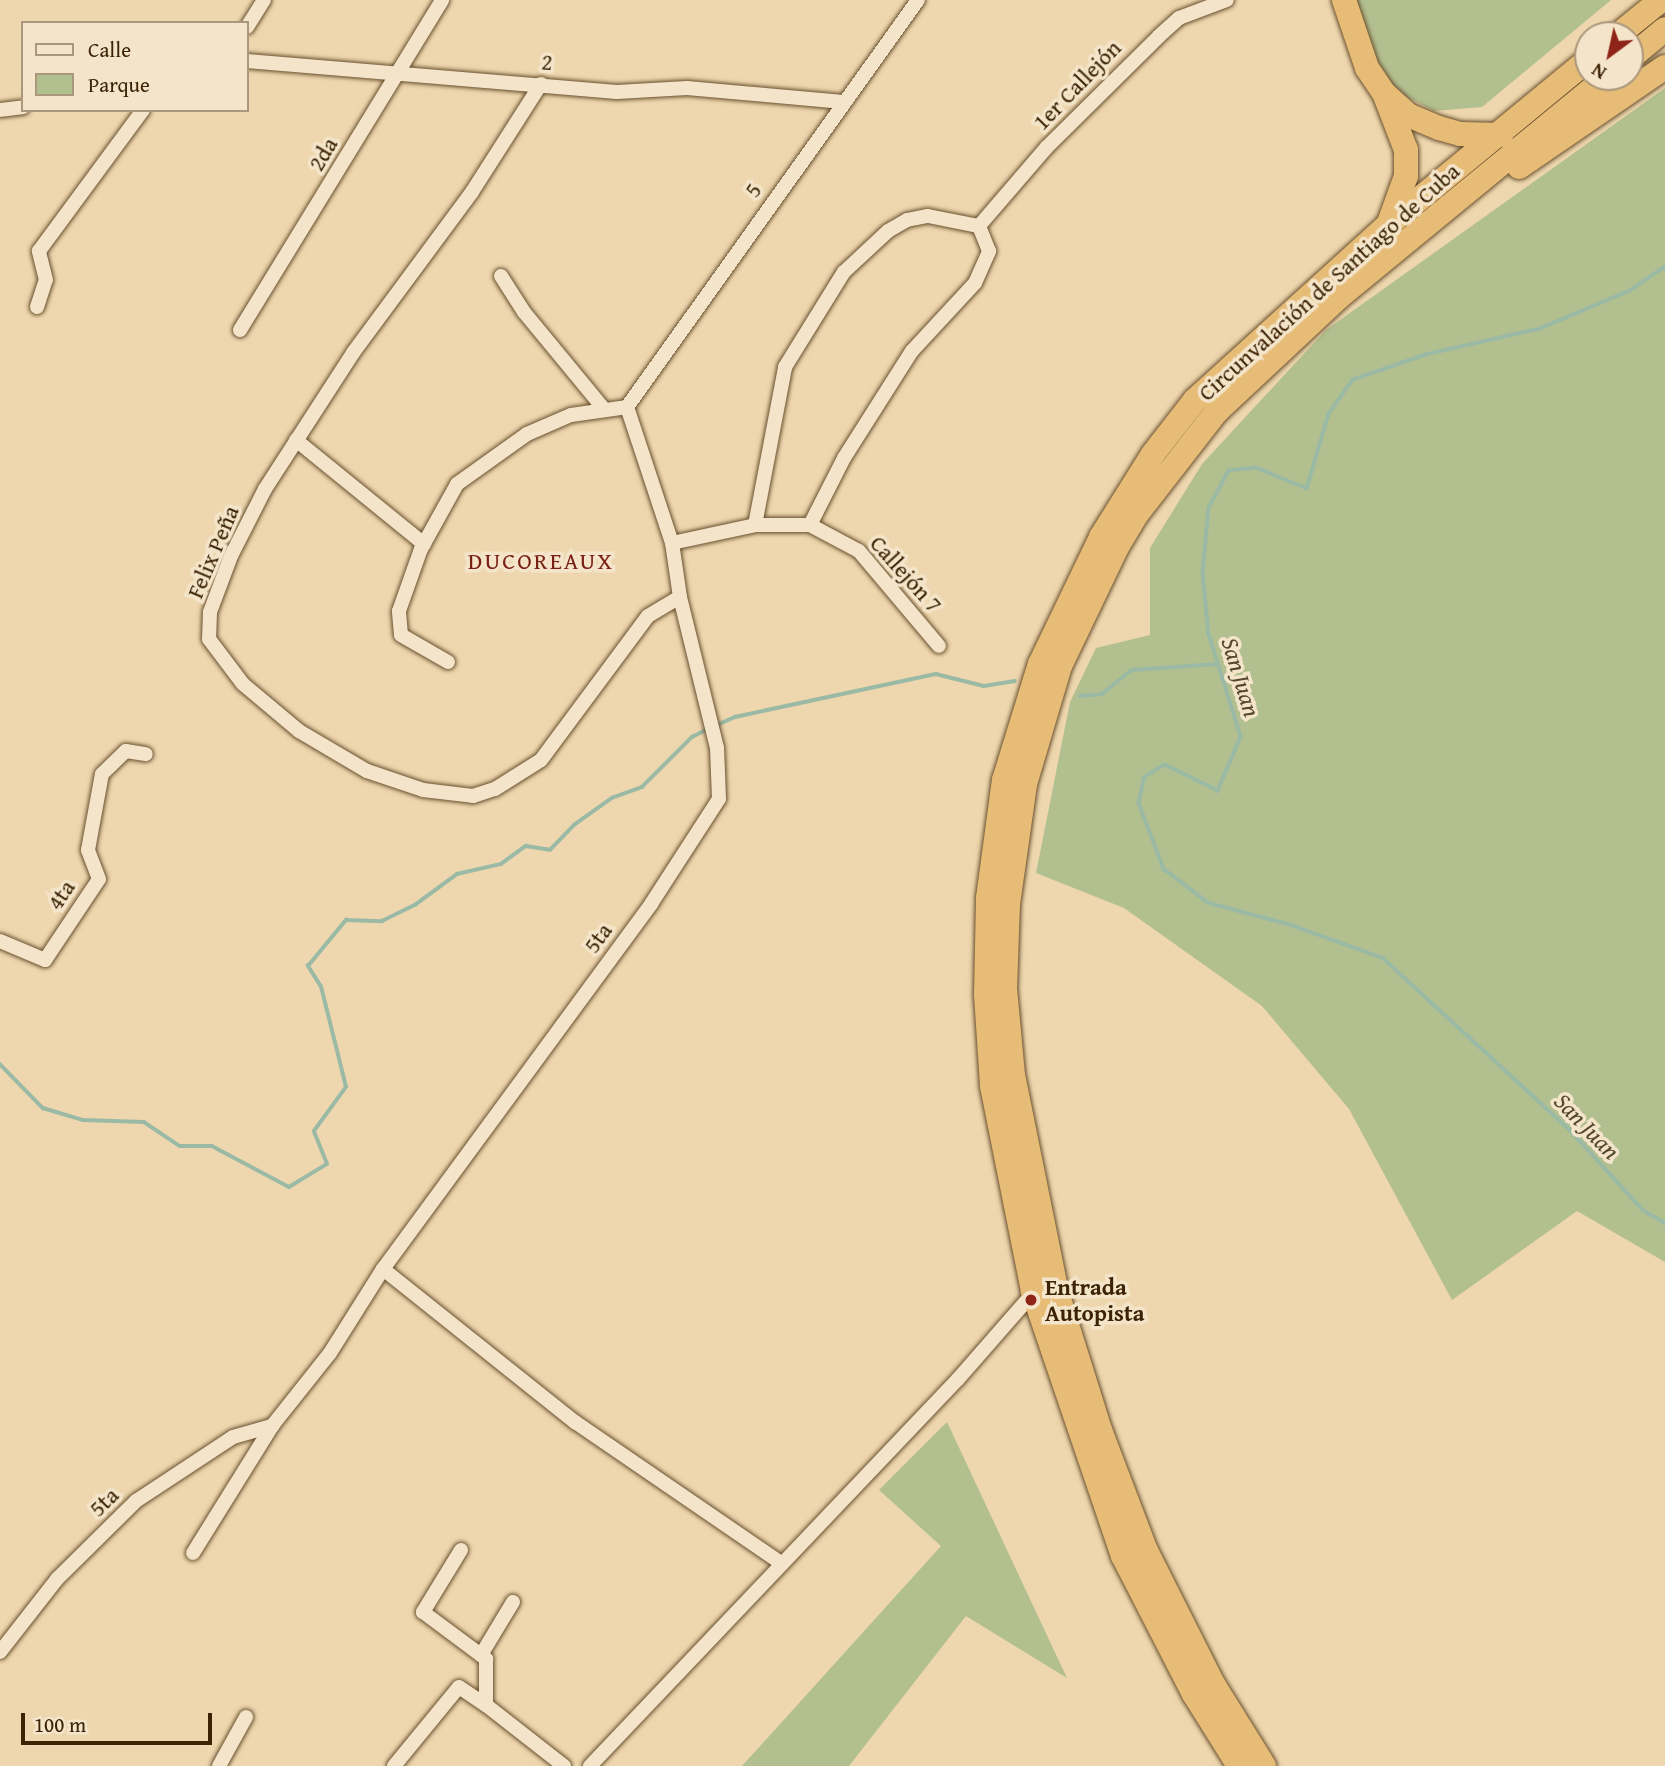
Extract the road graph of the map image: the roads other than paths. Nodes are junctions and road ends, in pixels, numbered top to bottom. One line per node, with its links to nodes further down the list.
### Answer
1 (264, 0): 8 (street)
2 (442, 0): 14 (street, 2da)
3 (918, 0): 18 (street, 5)
4 (1227, 0): 28 (street, 1er Callejón)
5 (1344, 0): 17 (highway)
6 (1661, 0): 7 (highway)
7 (1635, 21)
8 (248, 25)
9 (1665, 29): 10 (highway)
10 (1644, 46)
11 (248, 61): 14 (street, 2)
12 (1665, 67): 26 (highway)
13 (1574, 71): 22 (highway, Circunvalación de Santiago de Cuba)
14 (398, 74): 15 (street, 2); 31 (street, 2da)
15 (541, 83): 18 (street, 2); 34 (street, Felix Peña)
16 (1591, 91): 23 (highway, Circunvalación de Santiago de Cuba)
17 (1384, 93): 24 (highway); 27 (highway)
18 (843, 102): 32 (street, 5)
19 (21, 107): 20 (street)
20 (0, 110)
21 (142, 112): 30 (street)
22 (1521, 115): 24 (highway); 25 (highway, Circunvalación de Santiago de Cuba)
23 (1562, 116): 25 (highway); 26 (highway, Circunvalación de Santiago de Cuba)
24 (1460, 134): 25 (highway)
25 (1495, 136): 27 (highway, Circunvalación de Santiago de Cuba)
26 (1469, 193): 45 (highway, Circunvalación de Santiago de Cuba)
27 (1389, 224): 45 (highway, Circunvalación de Santiago de Cuba)
28 (979, 226): 35 (street); 36 (street)
29 (501, 276): 33 (street)
30 (37, 307)
31 (240, 330)
32 (627, 407): 33 (street); 37 (street, 5ta)
33 (604, 409): 38 (street)
34 (296, 440): 38 (street); 39 (street, Felix Peña)
35 (755, 525): 36 (street, Callejón 7); 37 (street, Callejón 7)
36 (810, 525): 40 (street, Callejón 7)
37 (672, 543): 39 (street, 5ta)
38 (424, 544): 41 (street)
39 (680, 597): 44 (street, 5ta)
40 (939, 646)
41 (448, 662)
42 (146, 754): 43 (street, 4ta)
43 (0, 941)
44 (383, 1269): 46 (street, 5ta); 49 (street)
45 (1045, 1292): 49 (street); 59 (highway, Circunvalación de Santiago de Cuba); 60 (highway, Circunvalación de Santiago de Cuba)
46 (272, 1426): 48 (street, 5ta); 51 (street, 5ta)
47 (460, 1550): 52 (street)
48 (193, 1553)
49 (782, 1564): 58 (street)
50 (513, 1602): 52 (street)
51 (0, 1652)
52 (481, 1655): 53 (street)
53 (486, 1705): 56 (street); 57 (street)
54 (246, 1717): 55 (street)
55 (219, 1766)
56 (394, 1766)
57 (564, 1766)
58 (590, 1766)
59 (1239, 1766)
60 (1264, 1766)

